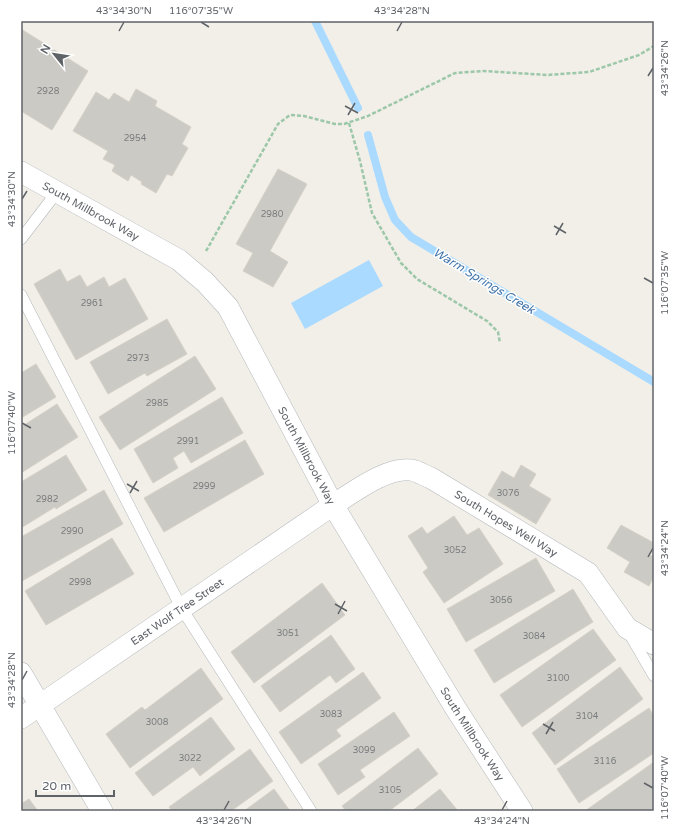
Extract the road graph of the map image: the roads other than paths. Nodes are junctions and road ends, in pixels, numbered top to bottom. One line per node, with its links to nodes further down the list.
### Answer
1 (21, 172): 2 (street, South Millbrook Way)
2 (57, 192): 3 (lane); 5 (street, South Millbrook Way)
3 (21, 239)
4 (21, 294): 6 (lane)
5 (333, 505): 6 (street, East Wolf Tree Street); 7 (street, South Hopes Well Way); 15 (street, South Millbrook Way)
6 (182, 608): 11 (street, East Wolf Tree Street); 14 (lane)
7 (627, 628): 8 (street, South Hopes Well Way); 10 (lane)
8 (654, 644)
9 (21, 673): 11 (street)
10 (654, 676)
11 (40, 706): 12 (street, East Wolf Tree Street); 13 (street)
12 (21, 718)
13 (102, 811)
14 (311, 811)
15 (522, 811)

